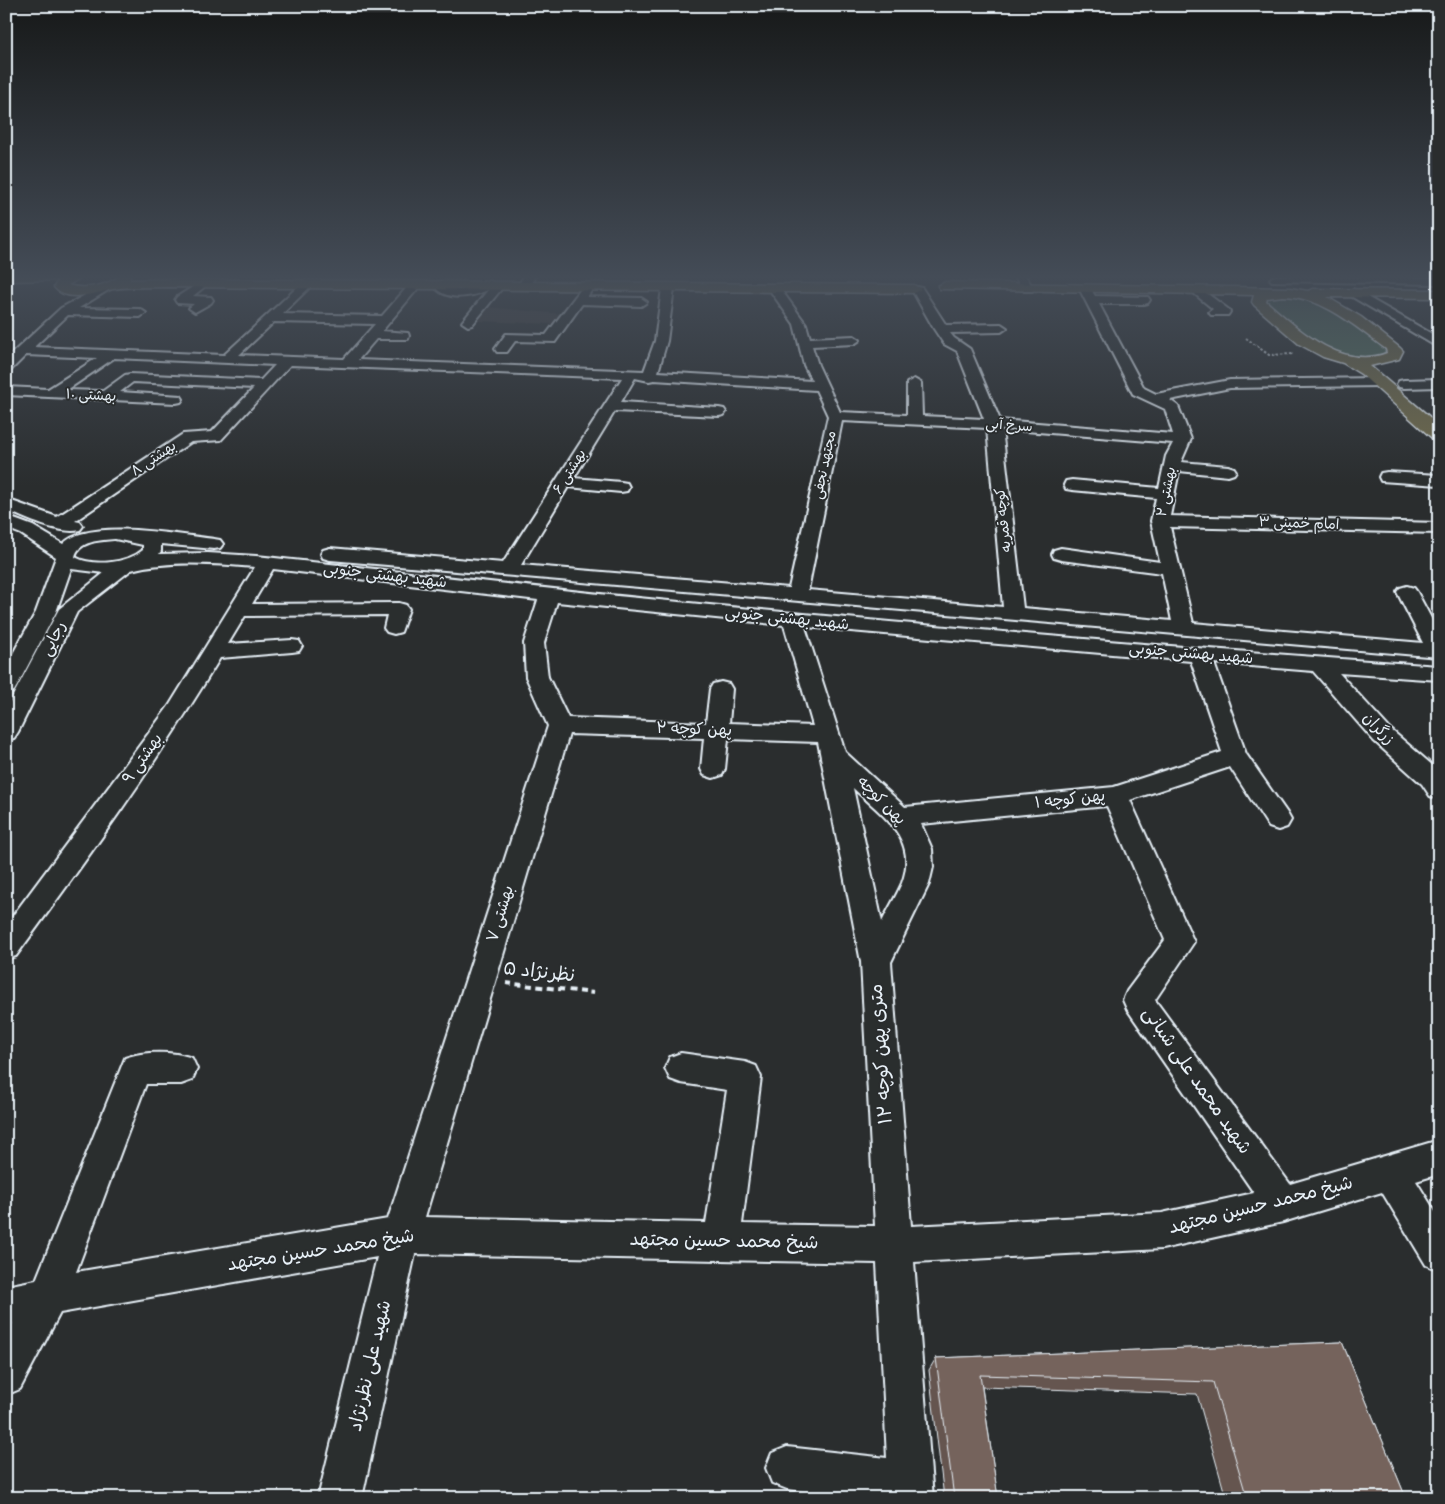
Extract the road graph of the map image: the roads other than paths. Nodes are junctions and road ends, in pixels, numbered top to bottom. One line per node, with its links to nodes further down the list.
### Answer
1 (15, 345): 14 (street)
2 (29, 345): 13 (street)
3 (242, 345): 16 (street)
4 (363, 345): 20 (street)
5 (505, 345): 12 (street)
6 (660, 345): 23 (street)
7 (806, 345): 29 (street, مجتهد نجفی)
8 (956, 345): 40 (street, کوچه قمریه)
9 (1115, 345): 33 (street)
10 (1310, 345): 18 (main road)
11 (1390, 345): 19 (main road)
12 (502, 349)
13 (23, 351): 15 (street); 21 (street)
14 (6, 354)
15 (112, 354): 16 (street); 31 (street)
16 (228, 358): 17 (street)
17 (287, 360): 20 (street); 27 (street, بهشتی ۸)
18 (1349, 360): 19 (main road); 24 (main road)
19 (1378, 361): 28 (main road)
20 (349, 362): 22 (street)
21 (6, 367)
22 (631, 374): 23 (street); 35 (street, بهشتی ۶)
23 (649, 377): 29 (street)
24 (1380, 382): 33 (street); 42 (main road)
25 (914, 383): 39 (street)
26 (1439, 383): 28 (street)
27 (266, 384): 32 (street); 57 (street, بهشتی ۸)
28 (1404, 384): 37 (main road)
29 (821, 386): 38 (street, مجتهد نجفی)
30 (6, 391): 31 (street, بهشتی ۱۰)
31 (50, 394): 32 (street, بهشتی ۱۰)
32 (104, 397): 34 (street, بهشتی ۱۰)
33 (1153, 399): 43 (street)
34 (176, 400)
35 (611, 406): 36 (street); 49 (street, بهشتی ۶)
36 (719, 412)
37 (1439, 414)
38 (836, 416): 39 (street, سرخ آبی); 71 (street, مجتهد نجفی)
39 (915, 420): 40 (street, سرخ آبی)
40 (994, 424): 41 (street, سرخ آبی); 74 (street, کوچه قمریه)
41 (1073, 430): 43 (street, سرخ آبی); 44 (street)
42 (1439, 436)
43 (1183, 439): 45 (street, بهشتی ۲)
44 (1075, 447)
45 (1172, 466): 46 (street); 52 (street, بهشتی ۲)
46 (1228, 472)
47 (1387, 477): 48 (street)
48 (1439, 480)
49 (564, 482): 51 (street); 67 (street, بهشتی ۶)
50 (1072, 485): 52 (street)
51 (621, 487)
52 (1166, 494): 56 (street, بهشتی ۲)
53 (6, 504): 57 (street)
54 (1311, 507): 58 (street)
55 (6, 521): 63 (street)
56 (1160, 521): 58 (street, امام خمینی ۳); 66 (street, بهشتی ۲)
57 (60, 523): 60 (street)
58 (1326, 525): 59 (street, امام خمینی ۳)
59 (1439, 528)
60 (115, 534): 61 (street, شهید بهشتی جنوبی); 63 (street)
61 (140, 537): 65 (street, رجایی); 67 (street, شهید بهشتی جنوبی)
62 (1060, 554): 66 (street)
63 (65, 556): 65 (street, شهید بهشتی جنوبی); 84 (street, رجایی)
64 (268, 563): 65 (street, شهید بهشتی جنوبی); 70 (street, شهید بهشتی جنوبی); 73 (street, بهشتی ۹)
65 (131, 564): 88 (street, رجایی)
66 (1171, 569): 77 (street, بهشتی ۲)
67 (508, 570): 68 (street, شهید بهشتی جنوبی)
68 (613, 579): 71 (street, شهید بهشتی جنوبی); 72 (street)
69 (1407, 592): 79 (street)
70 (549, 595): 72 (street, شهید بهشتی جنوبی); 86 (street)
71 (797, 596): 74 (street, شهید بهشتی جنوبی)
72 (603, 600): 75 (street, شهید بهشتی جنوبی)
73 (239, 610): 76 (street); 80 (street, بهشتی ۹)
74 (1014, 615): 77 (street, شهید بهشتی جنوبی)
75 (793, 620): 81 (street, شهید بهشتی جنوبی); 89 (street, ۱۲ متری پهن کوچه)
76 (394, 628)
77 (1184, 630): 79 (street, شهید بهشتی جنوبی)
78 (292, 646): 80 (street)
79 (1438, 651)
80 (213, 652): 96 (street, بهشتی ۹)
81 (1200, 655): 82 (street, شهید بهشتی جنوبی); 90 (street)
82 (1320, 665): 83 (street, شهید بهشتی جنوبی); 92 (street, زرگران)
83 (1439, 673)
84 (6, 686)
85 (721, 690): 87 (street)
86 (560, 726): 87 (street, پهن کوچه ۲); 103 (street, بهشتی ۷)
87 (718, 730): 89 (street, پهن کوچه ۲); 91 (street)
88 (6, 732)
89 (831, 745): 94 (street, پهن کوچه); 97 (street, ۱۲ متری پهن کوچه)
90 (1235, 756): 93 (street, پهن کوچه ۱); 95 (street)
91 (713, 769)
92 (1439, 790)
93 (1115, 796): 94 (street, پهن کوچه ۱); 102 (street, شهید محمد علی شبانی)
94 (900, 817): 97 (street, پهن کوچه)
95 (1278, 820)
96 (6, 947)
97 (876, 962): 105 (street, ۱۲ متری پهن کوچه)
98 (681, 1068): 104 (street)
99 (181, 1069): 107 (street)
100 (1439, 1157): 101 (street, شیخ محمد حسین مجتهد)
101 (1390, 1172): 102 (street, شیخ محمد حسین مجتهد); 106 (street)
102 (1283, 1204): 105 (street, شیخ محمد حسین مجتهد)
103 (401, 1235): 104 (street, شیخ محمد حسین مجتهد); 107 (street, شیخ محمد حسین مجتهد); 112 (street, شهید علی نظرنژاد)
104 (721, 1242): 105 (street, شیخ محمد حسین مجتهد)
105 (894, 1245): 111 (street, ۱۲ متری پهن کوچه)
106 (1439, 1252)
107 (48, 1296): 108 (street, شیخ محمد حسین مجتهد); 109 (street)
108 (6, 1306)
109 (6, 1375)
110 (788, 1468): 111 (street)
111 (910, 1490)
112 (340, 1498)

